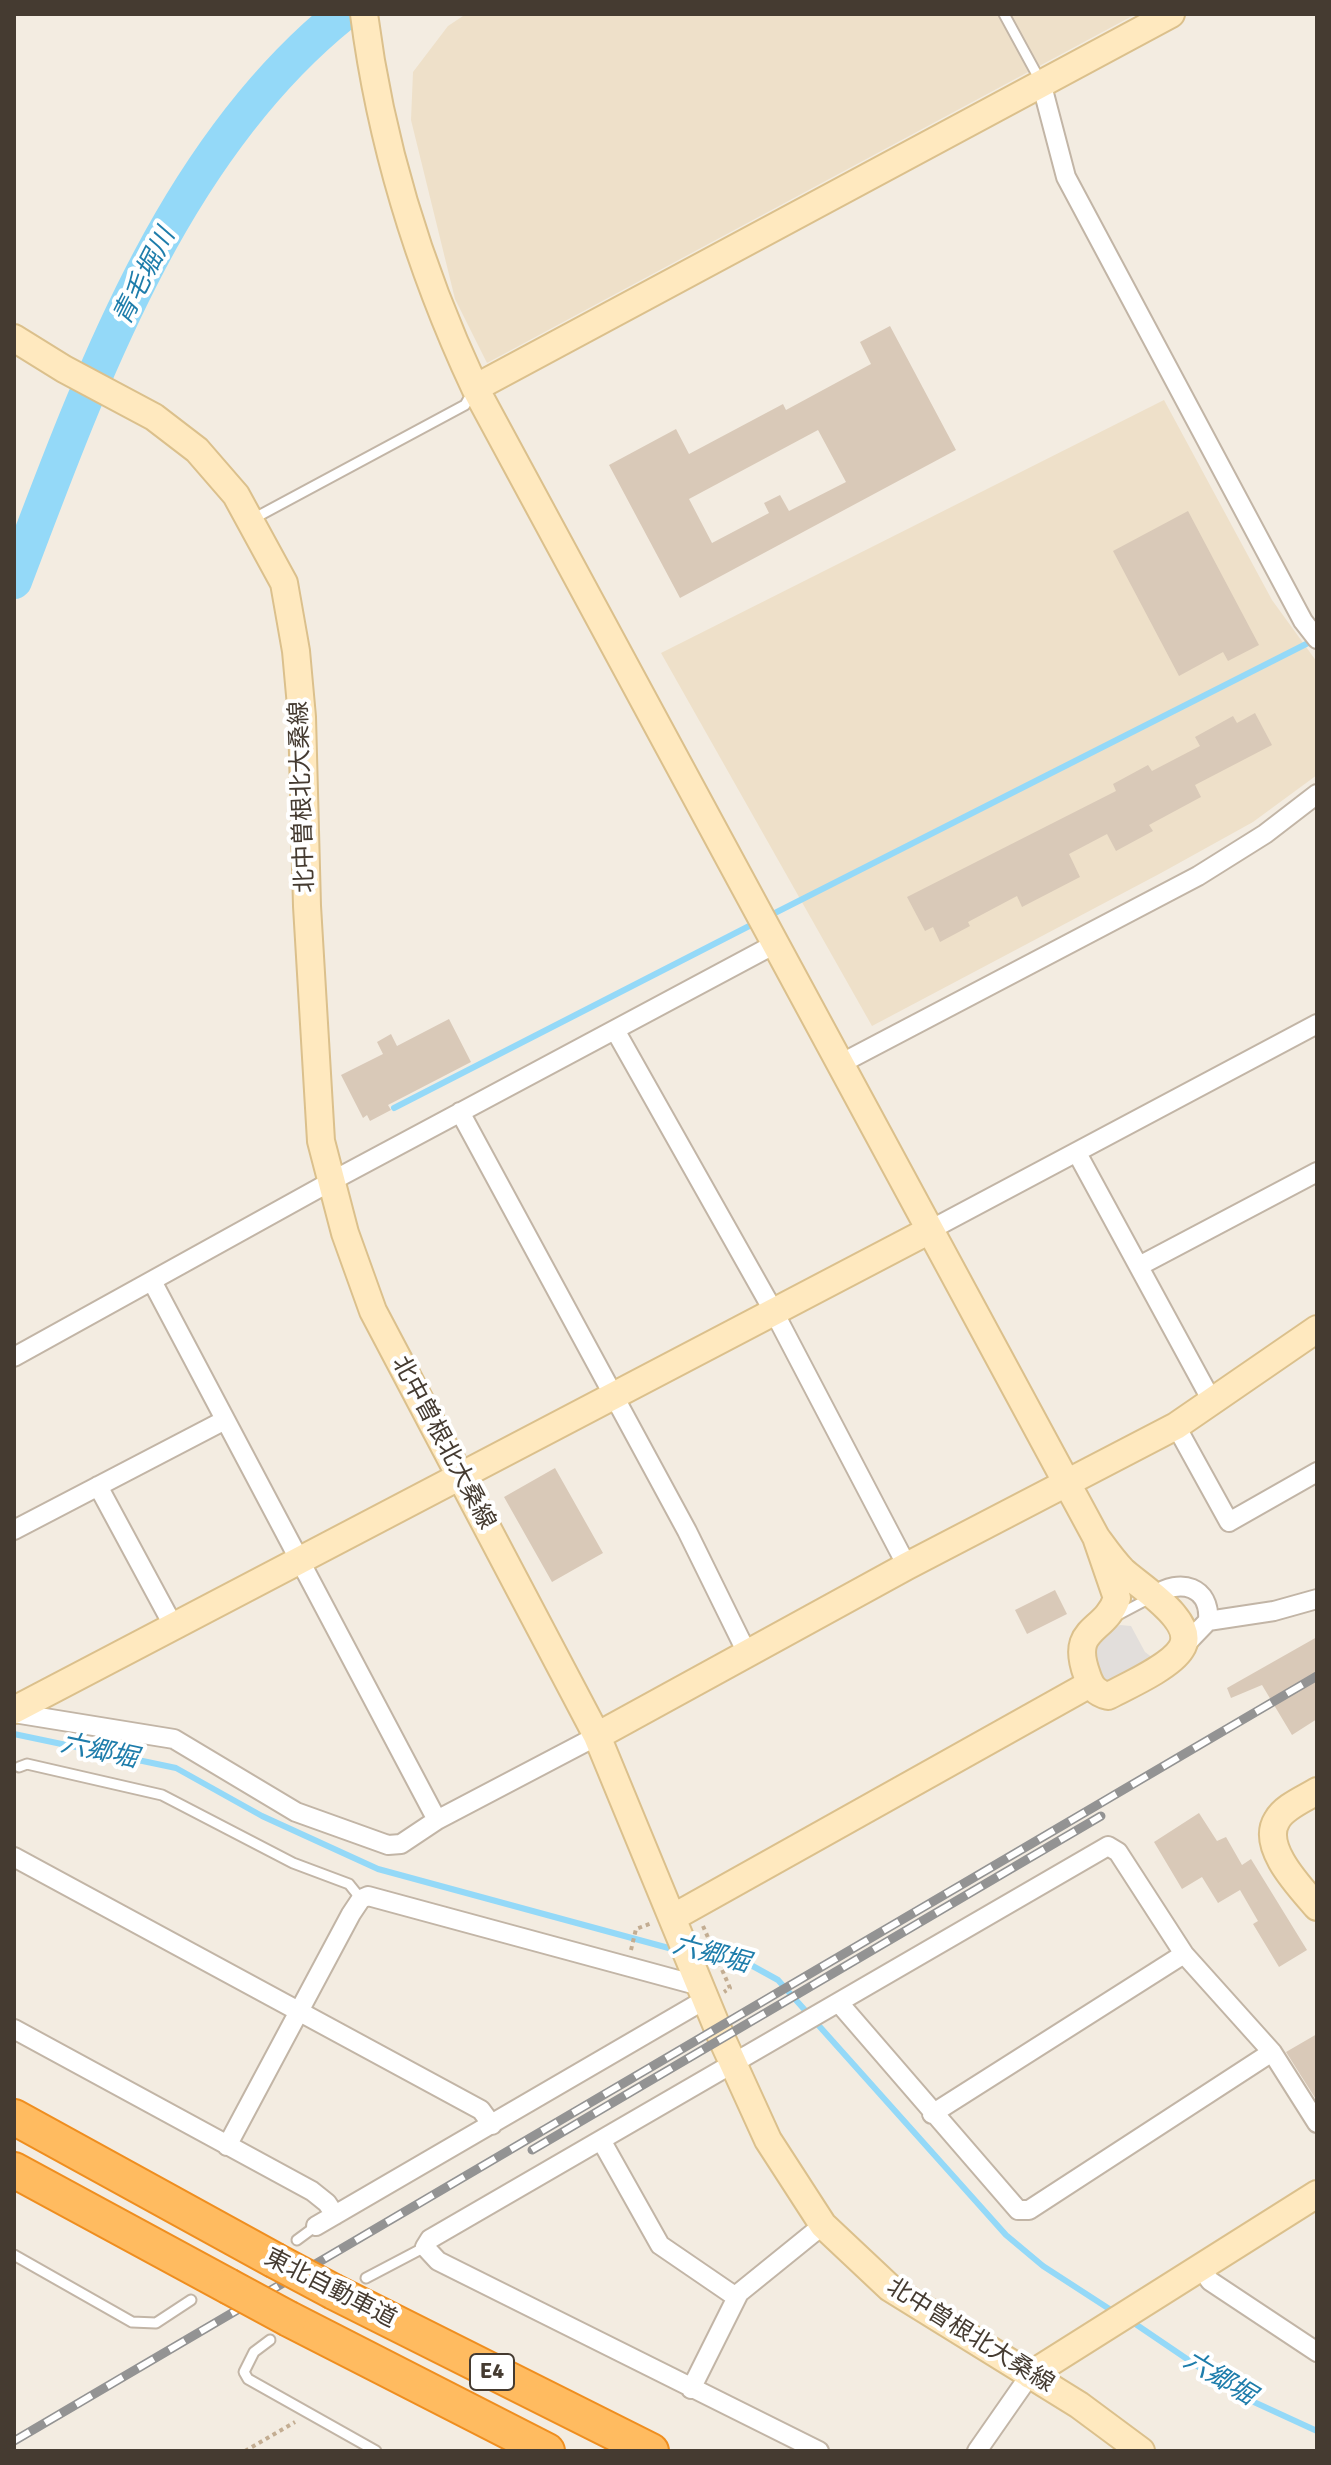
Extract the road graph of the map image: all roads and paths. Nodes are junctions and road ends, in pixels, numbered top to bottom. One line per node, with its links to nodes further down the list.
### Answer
1 (364, 14): 6 (street)
2 (1004, 14): 4 (lane)
3 (1171, 14): 4 (street)
4 (1041, 82): 6 (street); 8 (street)
5 (14, 338): 7 (street, 北中曽根北大桑線)
6 (475, 388): 7 (lane); 10 (street)
7 (251, 520): 17 (street, 北中曽根北大桑線)
8 (1317, 639)
9 (1317, 794): 13 (street)
10 (775, 944): 12 (street); 13 (street)
11 (1317, 1024): 15 (street)
12 (615, 1030): 14 (street); 21 (street)
13 (840, 1064): 18 (street)
14 (460, 1112): 17 (street); 24 (street)
15 (1077, 1153): 18 (street); 19 (street)
16 (1317, 1172): 19 (street)
17 (330, 1182): 20 (street); 29 (street, 北中曽根北大桑線)
18 (930, 1230): 21 (street); 30 (street)
19 (1141, 1265): 25 (street)
20 (153, 1283): 23 (street); 26 (street)
21 (774, 1312): 24 (street); 35 (street)
22 (1315, 1334): 25 (street)
23 (14, 1357)
24 (612, 1396): 29 (street); 42 (street)
25 (1213, 1403): 27 (street)
26 (225, 1420): 31 (street); 34 (street)
27 (1176, 1426): 28 (street); 30 (street)
28 (1317, 1472)
29 (460, 1475): 34 (street); 45 (street, 北中曽根北大桑線)
30 (1066, 1484): 33 (street); 35 (street)
31 (98, 1486): 32 (street); 40 (street)
32 (14, 1530)
33 (1096, 1537): 36 (street); 38 (street)
34 (299, 1560): 40 (street); 48 (street)
35 (907, 1566): 42 (street)
36 (1154, 1596): 38 (lane); 39 (street); 41 (street)
37 (1317, 1599): 39 (street)
38 (1103, 1619): 43 (street)
39 (1208, 1621): 41 (street)
40 (174, 1627): 44 (street)
41 (1182, 1648): 43 (street)
42 (747, 1653): 45 (street)
43 (1090, 1684): 52 (street)
44 (14, 1712): 48 (street)
45 (597, 1736): 48 (street); 52 (street, 北中曽根北大桑線)
46 (19, 1767): 50 (lane)
47 (1317, 1791): 51 (street)
48 (437, 1820)
49 (14, 1857): 59 (street)
50 (361, 1899): 57 (street); 59 (street)
51 (1317, 1907)
52 (670, 1925): 54 (path); 57 (street, 北中曽根北大桑線)
53 (707, 1935): 56 (path)
54 (630, 1952)
55 (1184, 1954): 58 (street); 61 (street); 63 (street)
56 (724, 1974)
57 (700, 1985): 62 (street, 北中曽根北大桑線); 66 (street)
58 (832, 2006): 62 (street); 63 (street)
59 (300, 2010): 66 (street); 68 (street)
60 (14, 2029): 68 (street)
61 (1272, 2052): 63 (street); 65 (street)
62 (732, 2064): 67 (street); 72 (street, 北中曽根北大桑線)
63 (932, 2114)
64 (14, 2117): 75 (highway, 東北自動車道 / E4)
65 (1317, 2123)
66 (492, 2125): 71 (street)
67 (601, 2140): 74 (street); 79 (street)
68 (227, 2146): 71 (street)
69 (14, 2170): 81 (highway, 東北自動車道 / E4, bridge)
70 (1317, 2194): 77 (street)
71 (335, 2215): 73 (street)
72 (823, 2225): 79 (street); 83 (street, 北中曽根北大桑線)
73 (316, 2226): 75 (lane)
74 (425, 2247): 78 (lane); 84 (street)
75 (286, 2250): 89 (highway, 東北自動車道 / E4, bridge)
76 (14, 2255): 80 (lane)
77 (1201, 2268): 82 (street); 83 (street)
78 (366, 2278)
79 (736, 2297): 84 (street)
80 (191, 2300)
81 (279, 2329): 85 (lane); 88 (highway, 東北自動車道 / E4)
82 (1317, 2352)
83 (1030, 2375): 91 (street); 92 (street, 北中曽根北大桑線)
84 (691, 2389): 90 (street)
85 (302, 2412): 86 (path); 87 (lane)
86 (245, 2451)
87 (376, 2451)
88 (547, 2451)
89 (651, 2451)
90 (819, 2451)
91 (977, 2451)
92 (1141, 2451)

